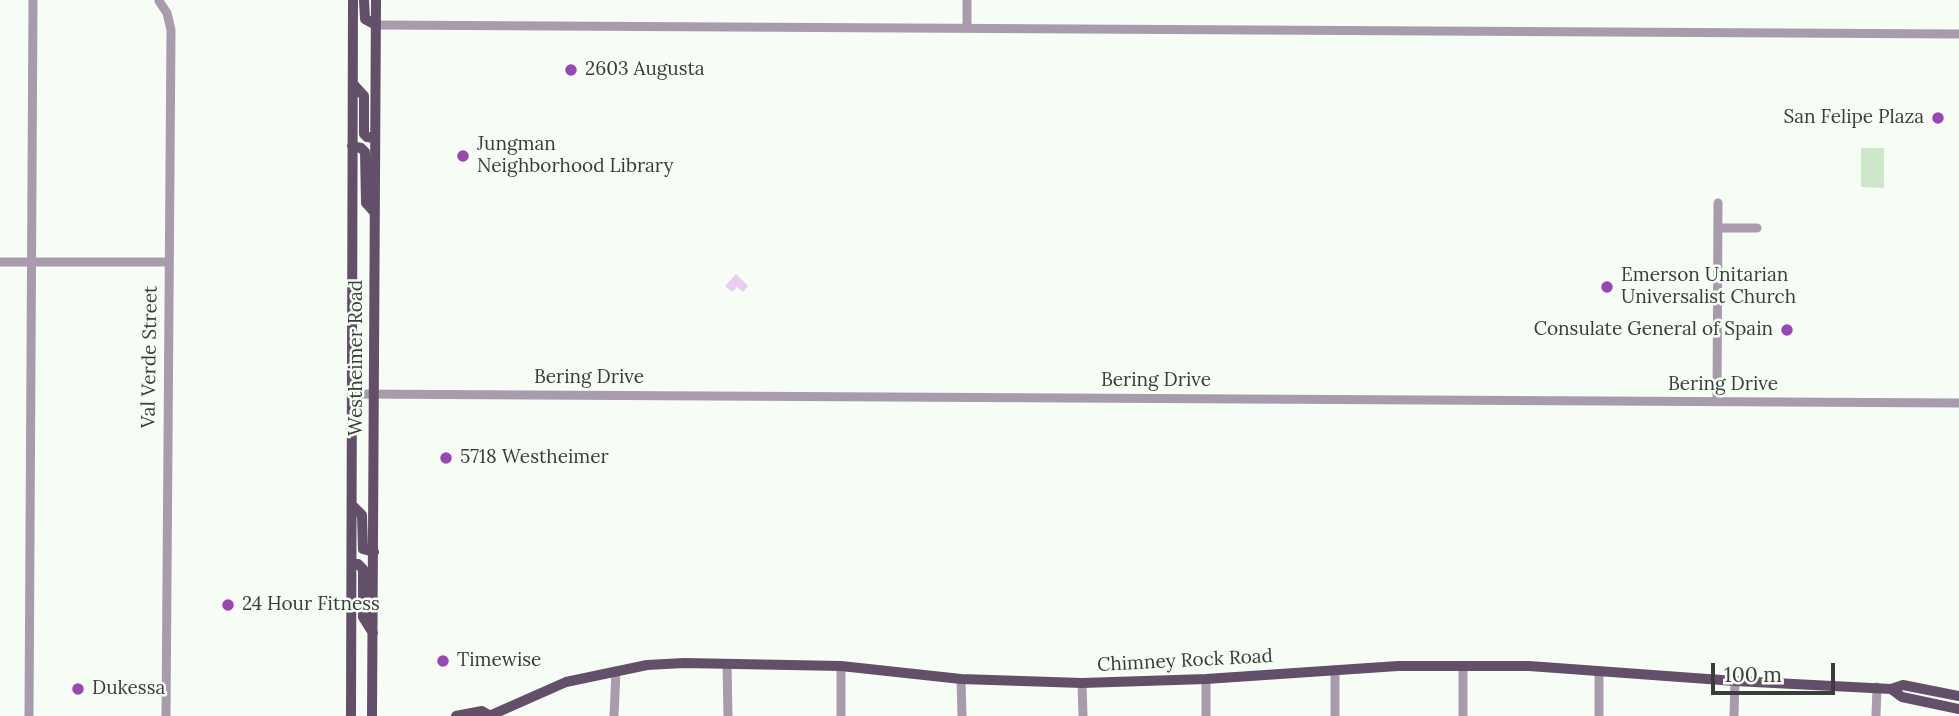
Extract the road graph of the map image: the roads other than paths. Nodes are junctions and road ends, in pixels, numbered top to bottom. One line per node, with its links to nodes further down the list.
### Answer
1 (33, 0): 18 (street)
2 (353, 0): 10 (main road, Westheimer Road)
3 (364, 0): 7 (main road)
4 (376, 0): 7 (main road, Westheimer Road)
5 (967, 0): 8 (street)
6 (159, 2): 19 (street, Val Verde Street)
7 (376, 25): 8 (street); 11 (main road, Westheimer Road)
8 (967, 29): 9 (street)
9 (1959, 34)
10 (353, 84): 11 (main road); 12 (main road, Westheimer Road)
11 (374, 138): 14 (main road, Westheimer Road)
12 (352, 146): 14 (main road); 20 (main road, Westheimer Road)
13 (1718, 203): 15 (street)
14 (374, 212): 21 (main road, Westheimer Road)
15 (1718, 228): 16 (street); 22 (street)
16 (1757, 228)
17 (0, 262): 18 (street)
18 (31, 262): 19 (street); 44 (street)
19 (169, 262): 45 (street, Val Verde Street)
20 (352, 394): 21 (street, Bering Drive); 24 (main road, Westheimer Road)
21 (374, 394): 22 (street, Bering Drive); 25 (main road, Westheimer Road)
22 (1717, 402): 23 (street, Bering Drive)
23 (1959, 403)
24 (352, 505): 25 (main road); 27 (main road, Westheimer Road)
25 (374, 555): 26 (main road); 28 (main road, Westheimer Road)
26 (387, 562)
27 (352, 564): 28 (main road); 46 (main road, Westheimer Road)
28 (373, 632): 47 (main road, Westheimer Road)
29 (727, 664): 30 (main road, Chimney Rock Road); 33 (main road, Chimney Rock Road); 50 (street)
30 (841, 666): 35 (main road, Chimney Rock Road); 51 (street)
31 (1463, 666): 32 (main road, Chimney Rock Road); 34 (main road, Chimney Rock Road); 56 (street)
32 (1335, 670): 36 (main road, Chimney Rock Road); 55 (street)
33 (616, 671): 43 (main road, Chimney Rock Road); 49 (street)
34 (1599, 671): 37 (main road, Chimney Rock Road); 57 (street)
35 (961, 679): 38 (main road, Chimney Rock Road); 52 (street)
36 (1206, 679): 38 (main road, Chimney Rock Road); 54 (street)
37 (1735, 681): 39 (main road, Chimney Rock Road); 58 (street)
38 (1082, 682): 53 (street)
39 (1877, 687): 40 (main road, Chimney Rock Road); 59 (street)
40 (1891, 689): 41 (main road, Chimney Rock Road); 42 (main road, Chimney Rock Road)
41 (1959, 696)
42 (1959, 709)
43 (493, 715): 48 (main road, Chimney Rock Road)
44 (29, 716)
45 (166, 716)
46 (351, 716)
47 (372, 716)
48 (456, 716)
49 (614, 716)
50 (728, 716)
51 (841, 716)
52 (962, 716)
53 (1083, 716)
54 (1206, 716)
55 (1335, 716)
56 (1463, 716)
57 (1599, 716)
58 (1734, 716)
59 (1876, 716)

